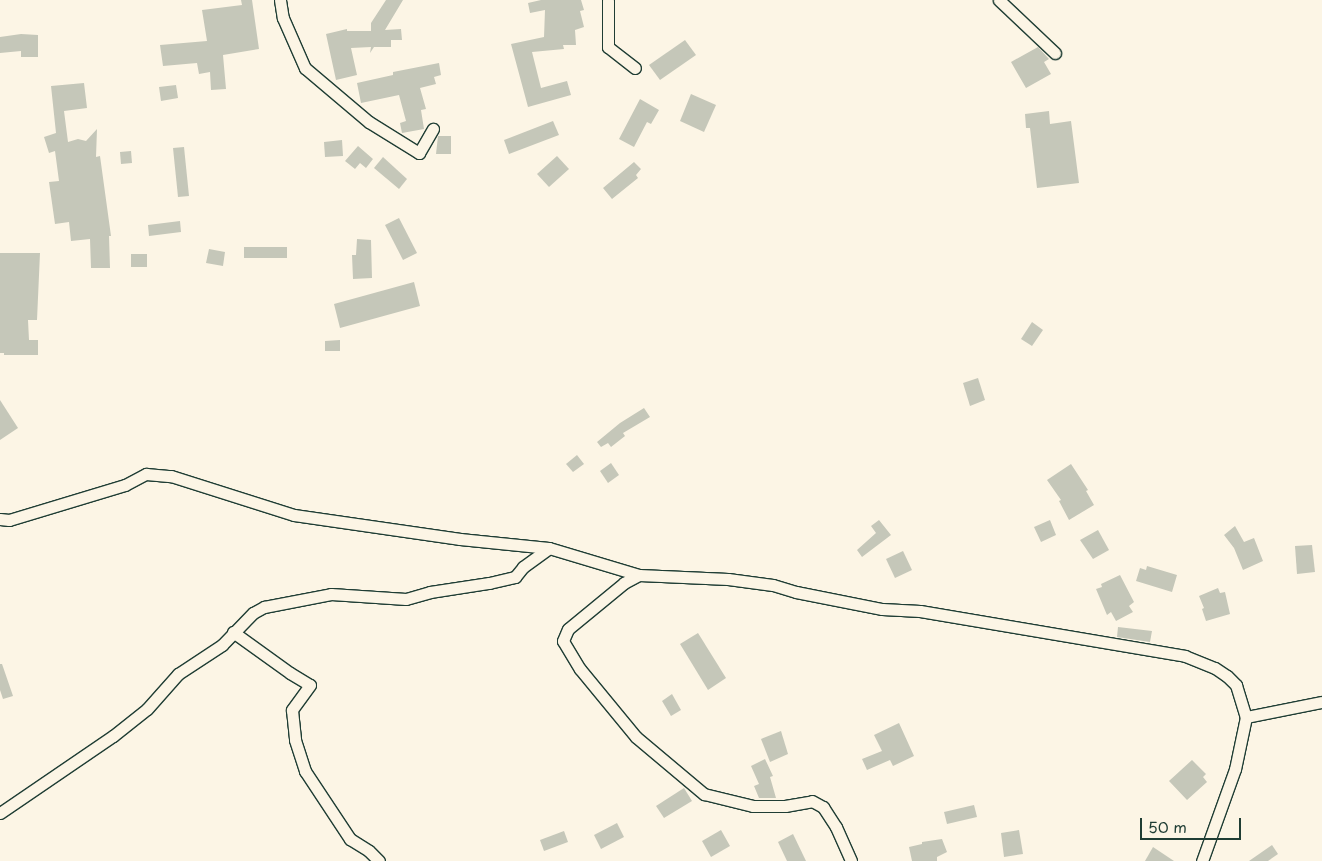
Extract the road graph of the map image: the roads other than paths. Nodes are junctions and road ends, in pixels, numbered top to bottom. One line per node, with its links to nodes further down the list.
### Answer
1 (280, 0): 6 (street)
2 (608, 0): 5 (street)
3 (1000, 0): 4 (street)
4 (1055, 53)
5 (635, 68)
6 (434, 129)
7 (0, 519): 8 (street)
8 (549, 548): 9 (street); 10 (street)
9 (638, 575): 12 (street); 15 (street)
10 (233, 632): 13 (street); 14 (street)
11 (1322, 702): 12 (street)
12 (1246, 717): 16 (street)
13 (0, 813)
14 (379, 861)
15 (851, 861)
16 (1202, 861)

